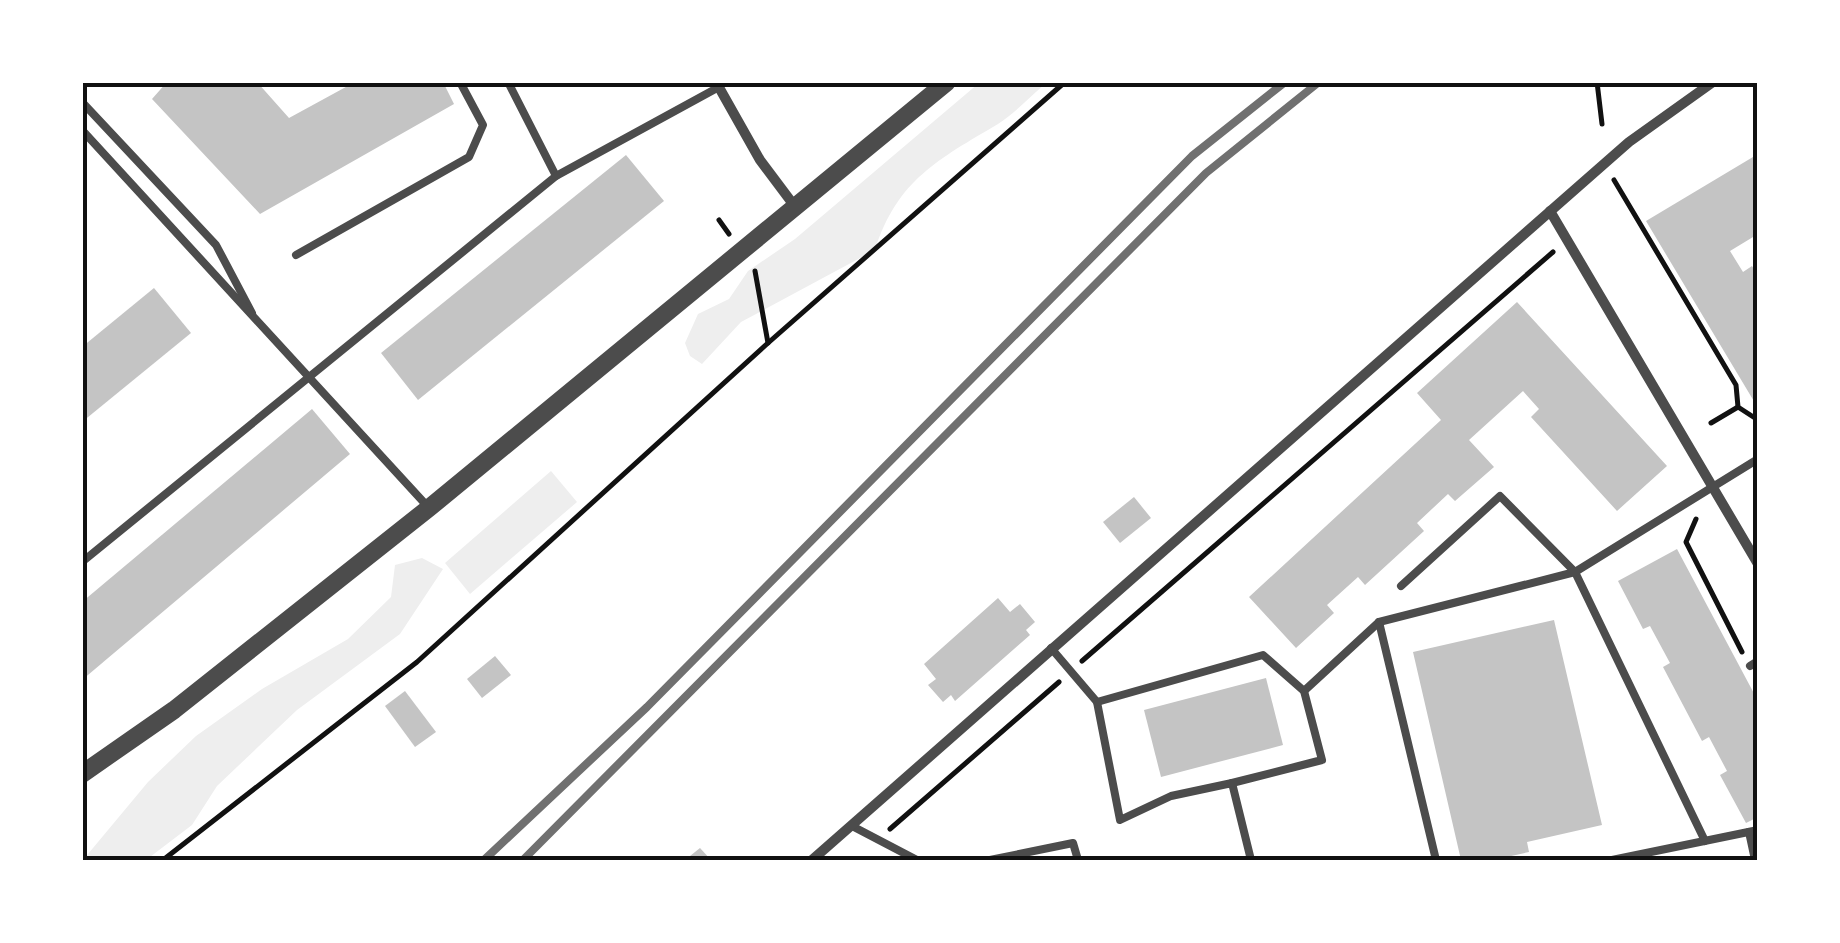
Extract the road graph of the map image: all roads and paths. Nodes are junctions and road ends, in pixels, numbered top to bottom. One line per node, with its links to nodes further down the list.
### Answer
1 (460, 82): 17 (lane)
2 (508, 82): 11 (lane)
3 (947, 82): 13 (street)
4 (1064, 82): 21 (path)
5 (1598, 82): 9 (path)
6 (1713, 82): 14 (street)
7 (717, 85): 11 (lane); 13 (street)
8 (82, 102): 20 (lane)
9 (1602, 124)
10 (82, 130): 20 (lane)
11 (556, 176): 22 (lane)
12 (1612, 178): 23 (path)
13 (796, 208): 29 (street)
14 (1550, 212): 27 (street); 35 (street)
15 (719, 220): 16 (path)
16 (730, 234)
17 (296, 255)
18 (753, 263): 21 (path)
19 (1566, 265): 37 (path)
20 (258, 326): 22 (lane)
21 (768, 342): 46 (path)
22 (307, 380): 29 (lane); 30 (lane)
23 (1738, 407): 24 (path); 25 (path)
24 (1758, 420)
25 (1712, 423)
26 (1758, 459): 27 (lane)
27 (1715, 485): 28 (lane); 31 (street)
28 (1689, 501): 32 (lane); 36 (path)
29 (429, 508): 40 (street)
30 (82, 562)
31 (1758, 564)
32 (1575, 572): 33 (lane); 34 (lane); 45 (lane)
33 (1400, 586)
34 (1379, 622): 38 (lane); 52 (lane)
35 (1051, 648): 37 (lane); 42 (street)
36 (1754, 664)
37 (1071, 671): 39 (lane); 44 (path)
38 (1304, 692): 39 (lane); 41 (lane)
39 (1097, 702): 41 (lane)
40 (82, 774)
41 (1232, 783): 51 (lane)
42 (852, 826): 44 (lane); 47 (street)
43 (1753, 831): 45 (lane); 54 (lane)
44 (878, 840): 48 (lane)
45 (1704, 841): 53 (lane)
46 (163, 860)
47 (812, 860)
48 (917, 860)
49 (990, 860): 50 (lane)
50 (1078, 860)
51 (1251, 860)
52 (1436, 860)
53 (1612, 860)
54 (1755, 860)

